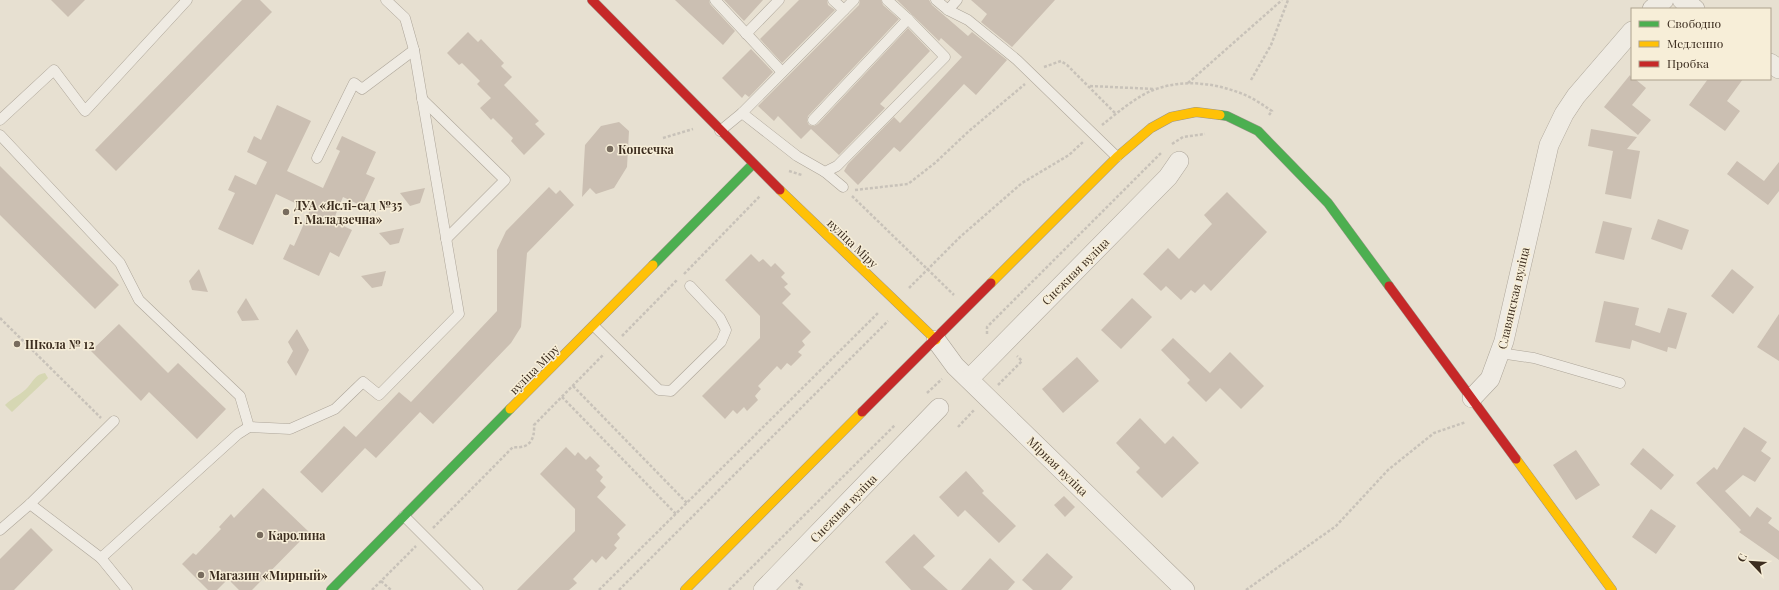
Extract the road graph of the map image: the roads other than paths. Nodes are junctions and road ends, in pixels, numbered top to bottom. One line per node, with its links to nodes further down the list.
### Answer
1 (186, 0): 24 (lane)
2 (386, 0): 20 (lane)
3 (592, 0): 26 (street, вуліца Міру)
4 (715, 0): 19 (lane)
5 (779, 0): 19 (lane)
6 (833, 0): 15 (lane)
7 (854, 0): 15 (lane)
8 (887, 0): 17 (lane)
9 (936, 0): 16 (lane)
10 (957, 0): 16 (lane)
11 (1664, 0): 13 (street)
12 (1682, 0): 14 (street)
13 (1653, 8)
14 (1694, 8)
15 (844, 10): 21 (lane)
16 (948, 10): 28 (lane)
17 (908, 19): 25 (lane); 32 (lane)
18 (1631, 32): 38 (street, Славянская вуліца)
19 (746, 34): 21 (lane)
20 (414, 50): 22 (lane); 29 (lane)
21 (782, 72): 23 (lane)
22 (422, 99): 34 (lane); 34 (lane)
23 (742, 112): 26 (lane); 32 (lane)
24 (0, 120)
25 (813, 120)
26 (720, 131): 31 (street, вуліца Міру)
27 (0, 135): 44 (lane)
28 (1117, 157): 37 (street); 41 (street)
29 (317, 158)
30 (1179, 161): 39 (street, Снежная вуліца)
31 (753, 164): 36 (street, вуліца Міру); 37 (street, вуліца Міру)
32 (825, 172): 33 (lane)
33 (843, 187)
34 (446, 239): 44 (lane)
35 (690, 286): 36 (lane)
36 (594, 326): 46 (street, вуліца Міру)
37 (936, 340): 39 (street, Мірная вуліца); 52 (street)
38 (1500, 354): 40 (lane); 41 (street, Славянская вуліца)
39 (969, 379): 54 (street, Мірная вуліца)
40 (1620, 383)
41 (1472, 398): 55 (street)
42 (939, 408): 53 (street, Снежная вуліца)
43 (112, 423): 45 (lane)
44 (249, 427): 48 (lane)
45 (30, 504): 47 (lane); 48 (lane)
46 (404, 516): 50 (street, вуліца Міру); 51 (lane)
47 (0, 530)
48 (101, 558): 49 (lane)
49 (127, 590)
50 (331, 590)
51 (478, 590)
52 (685, 590)
53 (763, 590)
54 (1184, 590)
55 (1612, 590)

